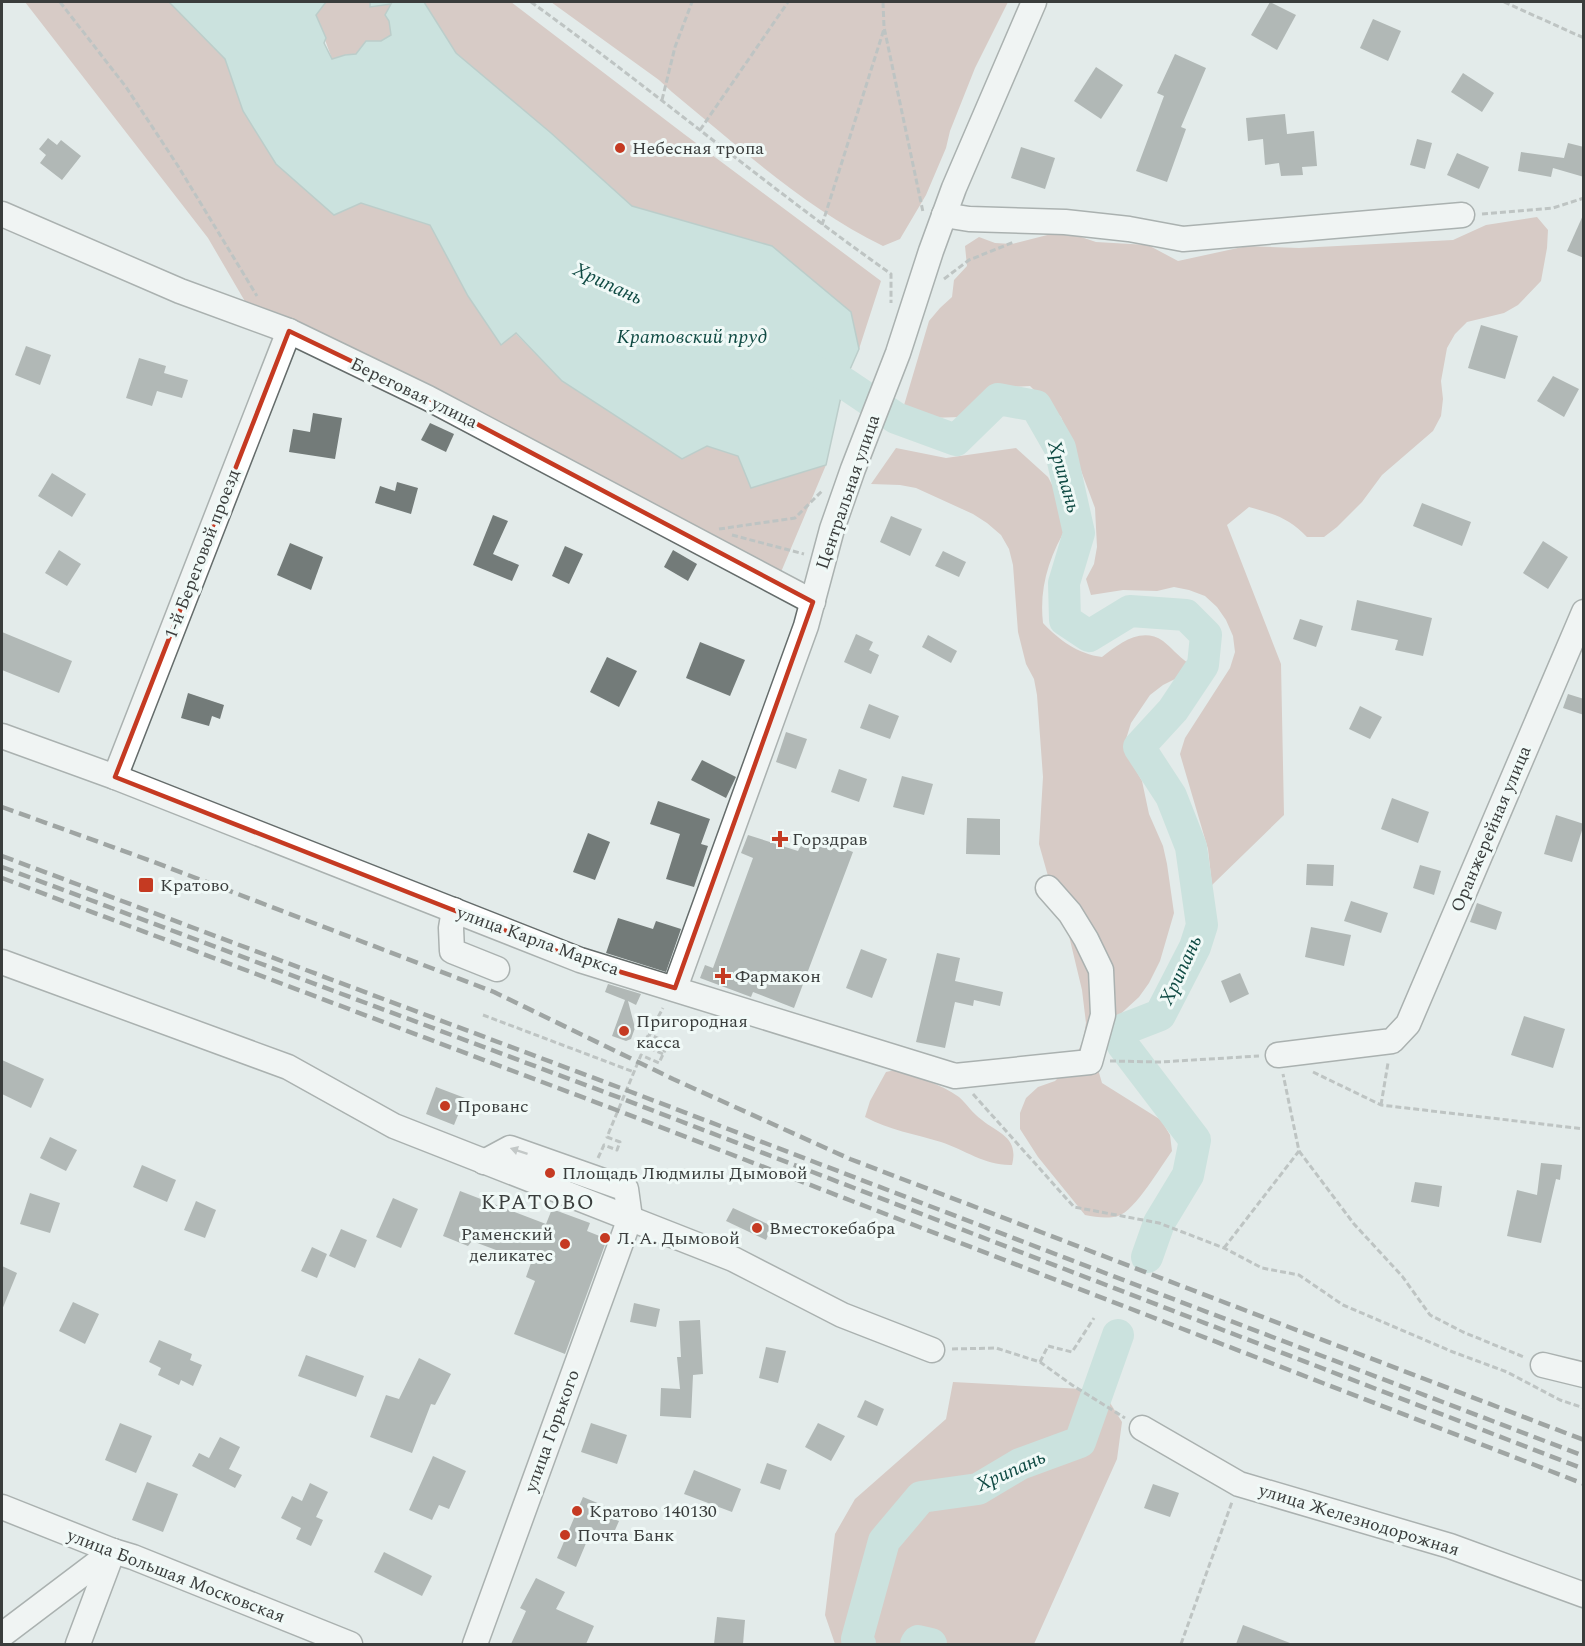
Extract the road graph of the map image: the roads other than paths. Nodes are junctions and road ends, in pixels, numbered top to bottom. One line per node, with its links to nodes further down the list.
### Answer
1 (1034, 2): 3 (street, Центральная улица)
2 (2, 214): 5 (street, Береговая улица)
3 (944, 215): 4 (street); 6 (street, Центральная улица)
4 (1462, 215)
5 (288, 331): 6 (street, Береговая улица); 9 (street, 1-й Береговой проезд)
6 (813, 602): 14 (street, Центральная улица)
7 (1584, 612): 15 (street, Оранжерейная улица)
8 (2, 736): 9 (street, улица Карла Маркса)
9 (115, 777): 11 (street, улица Карла Маркса)
10 (1048, 888): 14 (street, улица Карла Маркса)
11 (454, 910): 13 (street); 14 (street, улица Карла Маркса)
12 (2, 962): 16 (street)
13 (497, 969)
14 (675, 988)
15 (1278, 1055)
16 (484, 1162): 17 (street); 17 (street, one-way to 16)
17 (630, 1218): 18 (street); 28 (street, улица Горького)
18 (932, 1350)
19 (1543, 1365): 20 (street)
20 (1584, 1375)
21 (1142, 1428): 24 (street, улица Железнодорожная)
22 (2, 1507): 23 (street, улица Большая Московская)
23 (113, 1551): 25 (street); 26 (street); 27 (street, улица Большая Московская)
24 (1584, 1595)
25 (2, 1635)
26 (78, 1644)
27 (350, 1644)
28 (475, 1644)

